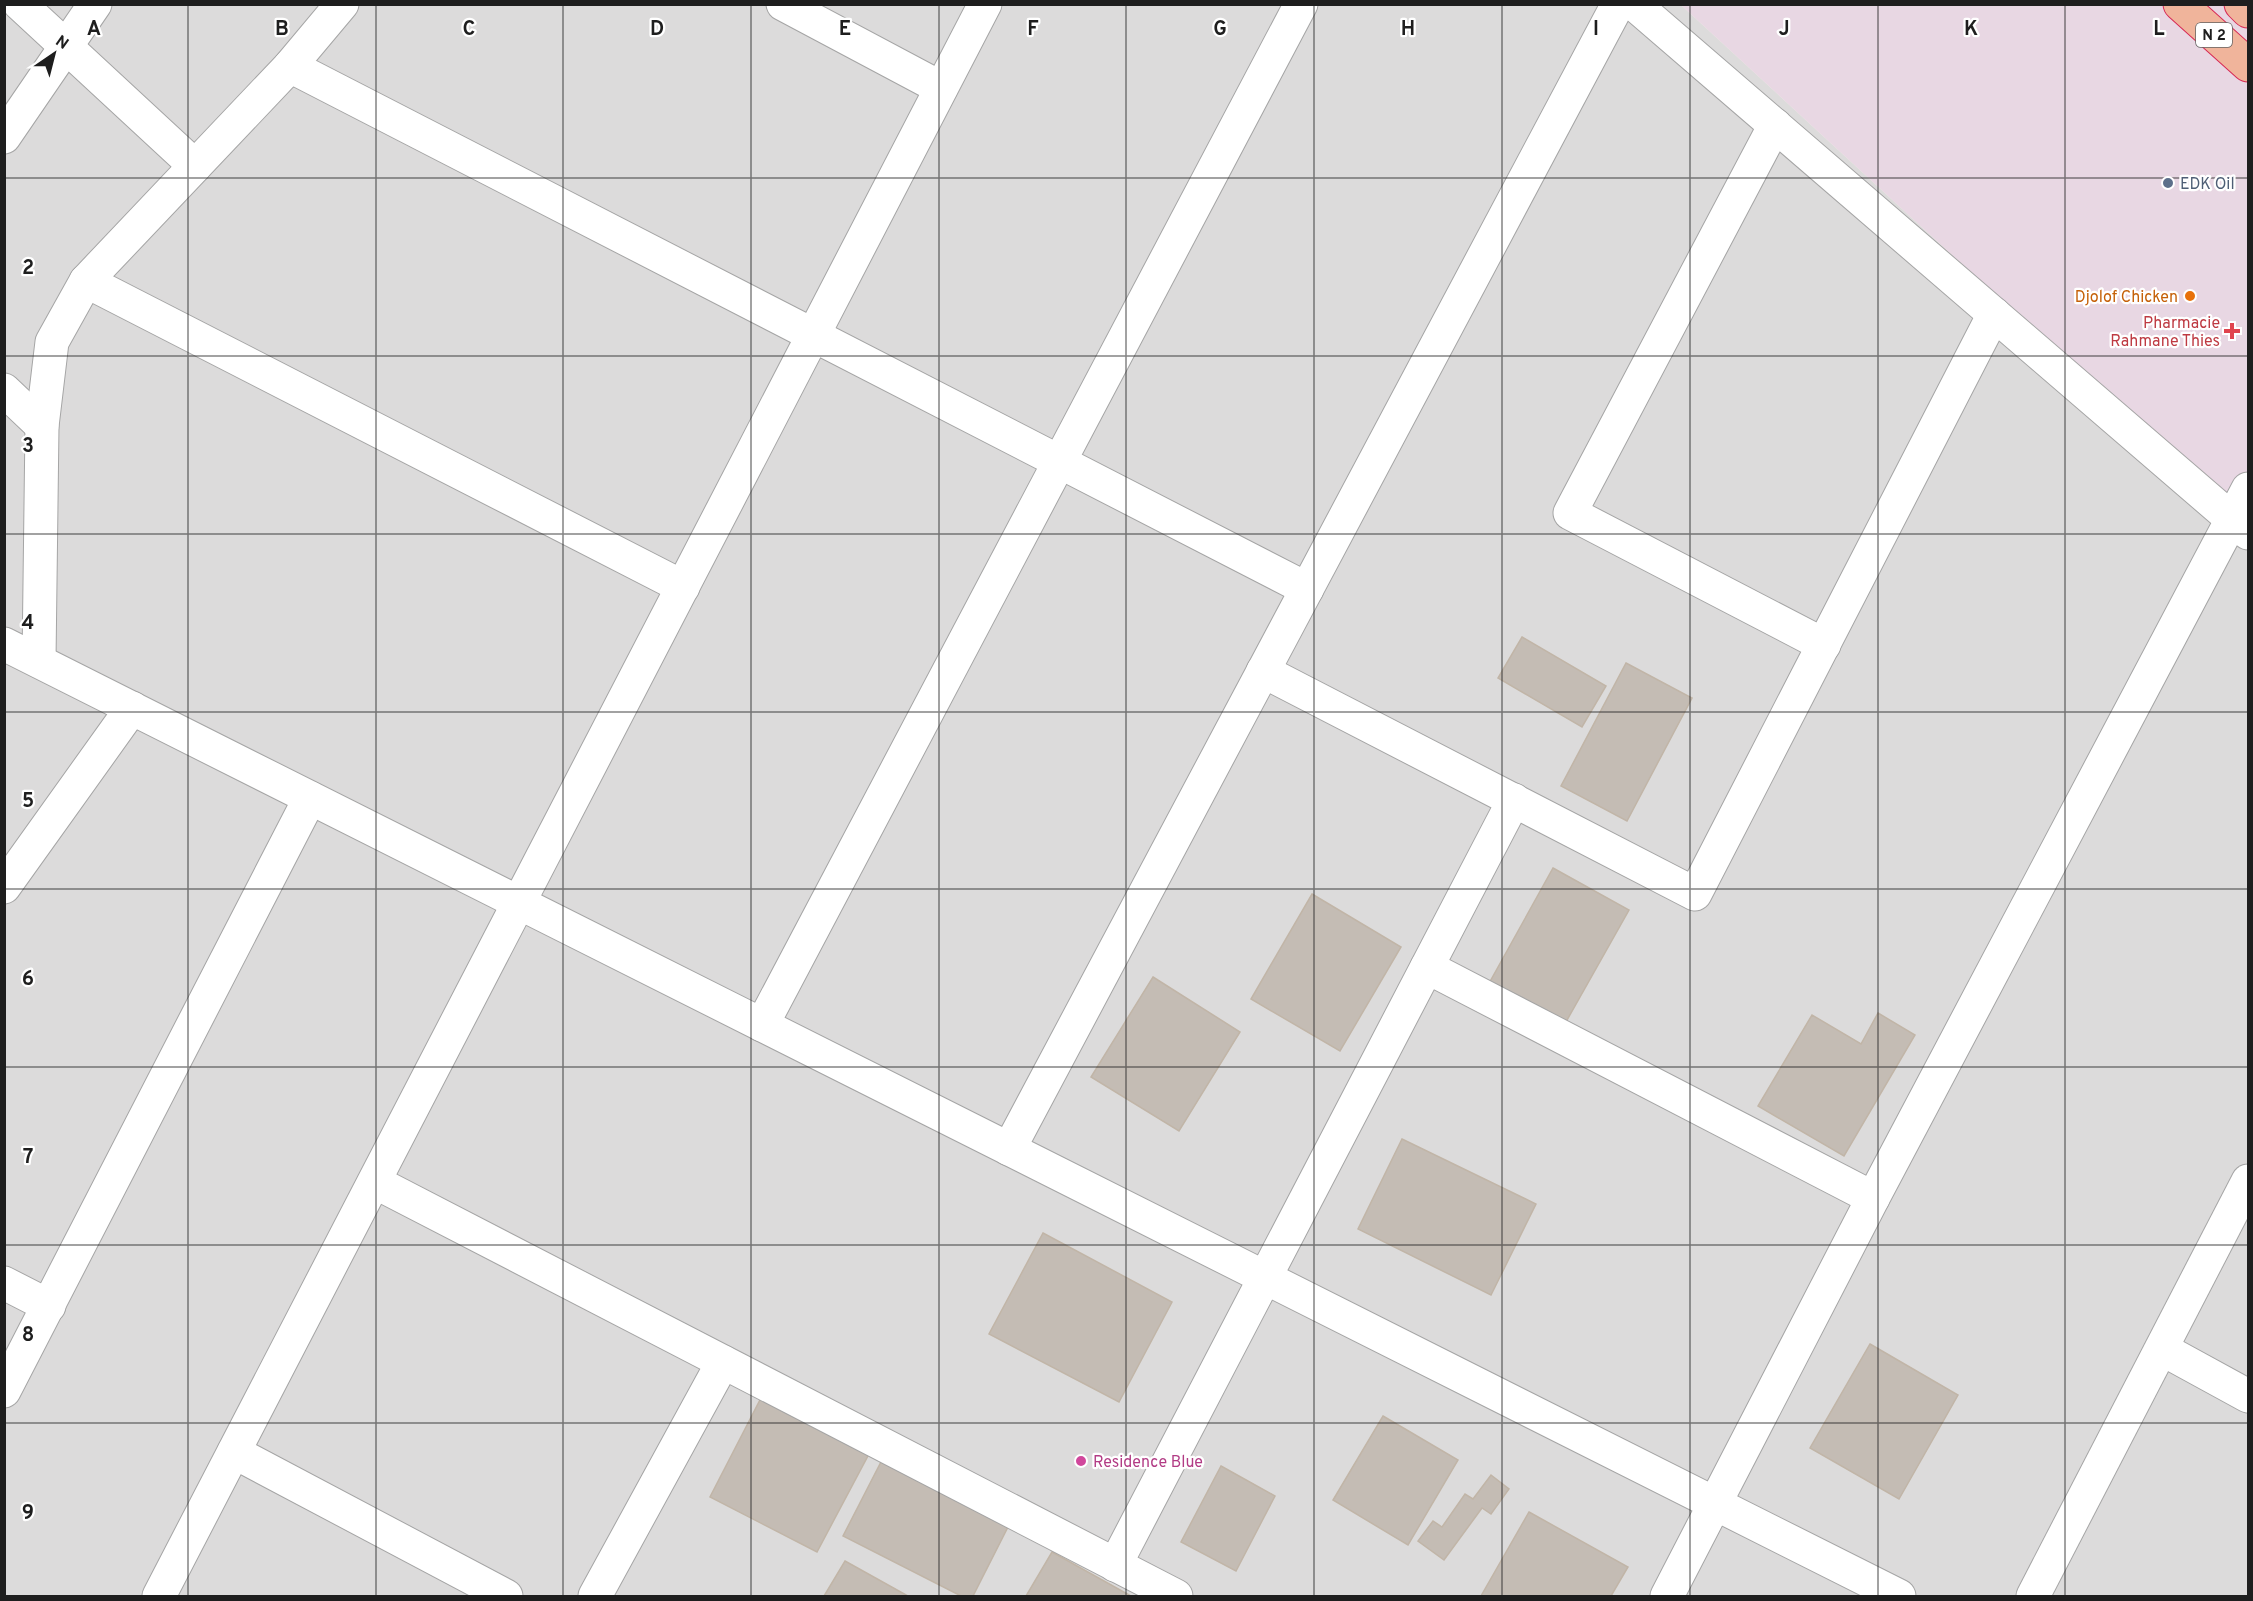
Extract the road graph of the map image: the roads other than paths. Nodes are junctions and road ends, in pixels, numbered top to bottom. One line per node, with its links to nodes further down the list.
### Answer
1 (20, 4): 12 (street)
2 (95, 4): 12 (street)
3 (342, 4): 14 (street)
4 (783, 4): 15 (street)
5 (985, 4): 15 (street)
6 (1301, 4): 24 (street)
7 (1618, 4): 28 (street)
8 (1634, 4): 16 (street)
9 (2180, 4): 13 (highway, N 2)
10 (2241, 4): 11 (highway, N 2)
11 (2248, 11)
12 (66, 46): 17 (street); 18 (street)
13 (2248, 65)
14 (290, 66): 18 (street); 21 (street)
15 (941, 88): 21 (street)
16 (1775, 125): 20 (street); 30 (street)
17 (4, 137)
18 (195, 166): 19 (street)
19 (86, 281): 23 (street); 27 (street)
20 (1994, 314): 26 (street); 30 (street)
21 (813, 335): 24 (street); 27 (street)
22 (4, 390): 23 (street)
23 (42, 426): 31 (street)
24 (1059, 461): 28 (street); 39 (street)
25 (2248, 489): 26 (street)
26 (2241, 526): 43 (street)
27 (683, 587): 37 (street)
28 (1307, 589): 32 (street)
29 (4, 644): 31 (street)
30 (1824, 645): 35 (street)
31 (39, 661): 33 (street)
32 (1263, 671): 35 (street); 40 (street)
33 (132, 708): 34 (street); 36 (street)
34 (310, 798): 37 (street); 46 (street)
35 (1514, 800): 38 (street)
36 (4, 887)
37 (519, 903): 39 (street); 41 (street)
38 (1427, 967): 43 (street); 44 (street)
39 (762, 1025): 40 (street)
40 (1009, 1149): 44 (street)
41 (375, 1182): 48 (street); 51 (street)
42 (2248, 1182): 47 (street)
43 (1873, 1198): 52 (street)
44 (1264, 1278): 52 (street); 53 (street)
45 (4, 1283): 46 (street)
46 (49, 1306): 49 (street)
47 (2162, 1349): 50 (street); 60 (street)
48 (723, 1362): 53 (street); 56 (street)
49 (4, 1391)
50 (2248, 1396)
51 (234, 1452): 54 (street); 55 (street)
52 (1714, 1504): 58 (street); 59 (street)
53 (1115, 1565): 57 (street)
54 (159, 1596)
55 (506, 1596)
56 (595, 1596)
57 (1176, 1596)
58 (1667, 1596)
59 (1899, 1596)
60 (2033, 1596)

